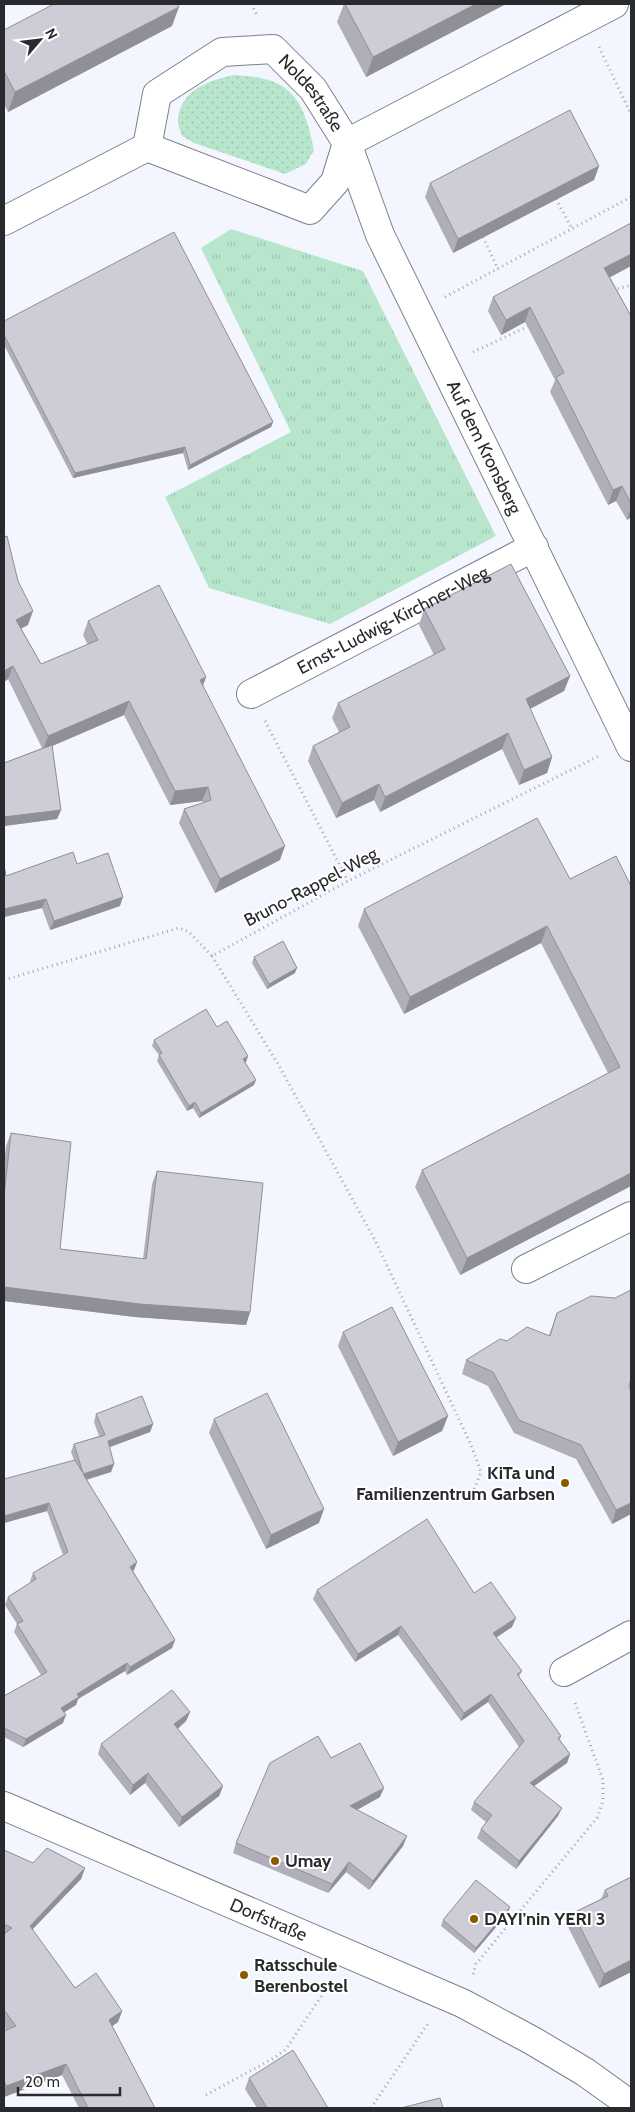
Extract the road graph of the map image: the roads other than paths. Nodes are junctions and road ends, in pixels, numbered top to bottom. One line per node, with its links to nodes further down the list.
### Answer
1 (614, 4): 2 (street, Noldestraße)
2 (347, 143): 3 (street, Noldestraße); 3 (street, Noldestraße); 5 (street, Auf dem Kronsberg)
3 (147, 147): 4 (street)
4 (4, 221)
5 (534, 547): 6 (street, Ernst-Ludwig-Kirchner-Weg); 7 (street, Auf dem Kronsberg)
6 (251, 694)
7 (630, 744)
8 (631, 1216): 9 (street)
9 (526, 1269)
10 (631, 1635): 11 (street)
11 (564, 1672)
12 (4, 1806): 13 (street, Dorfstraße)
13 (631, 2105)

